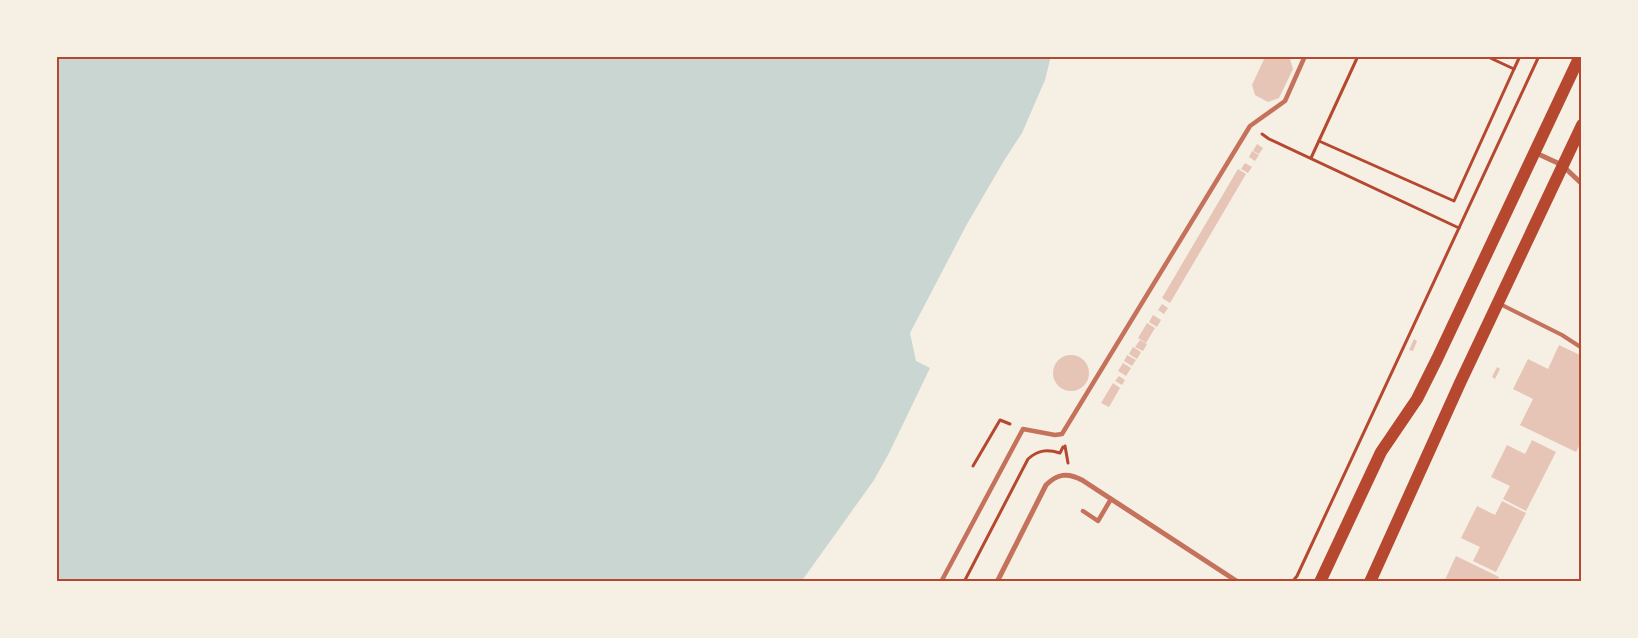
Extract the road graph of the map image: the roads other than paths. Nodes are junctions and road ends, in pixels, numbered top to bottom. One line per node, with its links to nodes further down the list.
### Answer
1 (1305, 56): 11 (street)
2 (1580, 56): 4 (main road)
3 (1582, 125): 5 (main road)
4 (1536, 153): 5 (street); 14 (main road)
5 (1562, 165): 6 (street); 7 (main road)
6 (1582, 184)
7 (1498, 303): 8 (lane); 15 (main road)
8 (1582, 348)
9 (1111, 499): 10 (street); 12 (street); 13 (street)
10 (1083, 511)
11 (941, 582)
12 (998, 582)
13 (1238, 582)
14 (1320, 582)
15 (1370, 582)

